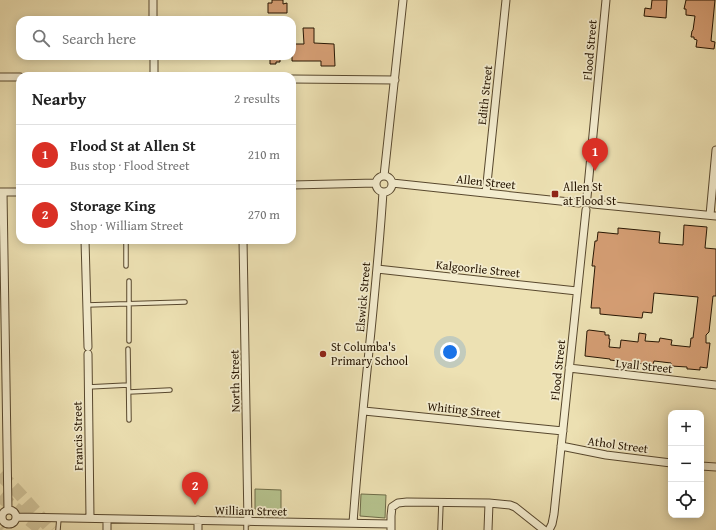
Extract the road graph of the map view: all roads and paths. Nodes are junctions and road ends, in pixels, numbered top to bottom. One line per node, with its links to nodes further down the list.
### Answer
1 (152, 0): 5 (street)
2 (403, 0): 11 (street)
3 (506, 0): 20 (street, Edith Street)
4 (606, 0): 21 (street, Flood Street)
5 (153, 16)
6 (154, 60): 7 (street)
7 (154, 72)
8 (0, 77): 9 (street)
9 (16, 77)
10 (296, 79): 11 (street)
11 (395, 80): 13 (street)
12 (716, 150): 25 (street)
13 (384, 176): 14 (street); 15 (street)
14 (376, 183): 16 (street); 19 (street)
15 (392, 183): 19 (street); 20 (street, Allen Street)
16 (296, 185)
17 (2, 192): 18 (street); 53 (street)
18 (16, 192)
19 (383, 192): 30 (street, Elswick Street)
20 (486, 193): 22 (street, Allen Street)
21 (587, 197): 22 (street); 23 (street)
22 (579, 203): 24 (street)
23 (593, 204): 24 (street); 25 (street)
24 (586, 210): 32 (street, Flood Street)
25 (713, 216)
26 (85, 244): 35 (street, Francis Street)
27 (126, 244): 29 (lane)
28 (243, 244): 60 (street, North Street)
29 (126, 266)
30 (377, 269): 32 (street, Kalgoorlie Street); 44 (street, Elswick Street)
31 (129, 281): 34 (lane)
32 (577, 291): 38 (street, Flood Street)
33 (185, 302): 34 (lane)
34 (129, 304): 35 (lane); 36 (lane)
35 (87, 305): 41 (street, Francis Street)
36 (128, 341)
37 (128, 349): 39 (lane)
38 (569, 368): 40 (street, Lyall Street); 46 (street, Flood Street)
39 (128, 385): 41 (lane); 43 (lane)
40 (716, 385)
41 (88, 387): 57 (street, Francis Street)
42 (170, 390): 43 (lane)
43 (129, 392): 45 (lane)
44 (364, 411): 46 (street, Whiting Street); 61 (street, Elswick Street)
45 (129, 420)
46 (563, 431): 47 (street, Flood Street)
47 (561, 446): 48 (street, Athol Street); 73 (street, Flood Street)
48 (668, 463)
49 (704, 466): 50 (street)
50 (716, 467)
51 (440, 502): 52 (street); 65 (street); 71 (lane)
52 (489, 503): 66 (street); 72 (street)
53 (8, 510): 54 (street); 55 (street)
54 (1, 517): 64 (street)
55 (16, 517): 56 (street, William Street); 64 (street)
56 (59, 518): 57 (street, William Street); 67 (lane)
57 (90, 518): 58 (street, William Street)
58 (107, 519): 59 (street, William Street); 68 (street)
59 (198, 520): 60 (street, William Street); 69 (street)
60 (247, 522): 62 (street, William Street); 70 (lane)
61 (353, 523): 63 (street, William Street); 65 (street, William Street)
62 (294, 526): 63 (street, William Street)
63 (343, 526)
64 (9, 527)
65 (391, 527)
66 (541, 529)
67 (58, 530)
68 (107, 530)
69 (198, 530)
70 (246, 530)
71 (440, 530)
72 (488, 530)
73 (549, 530)

